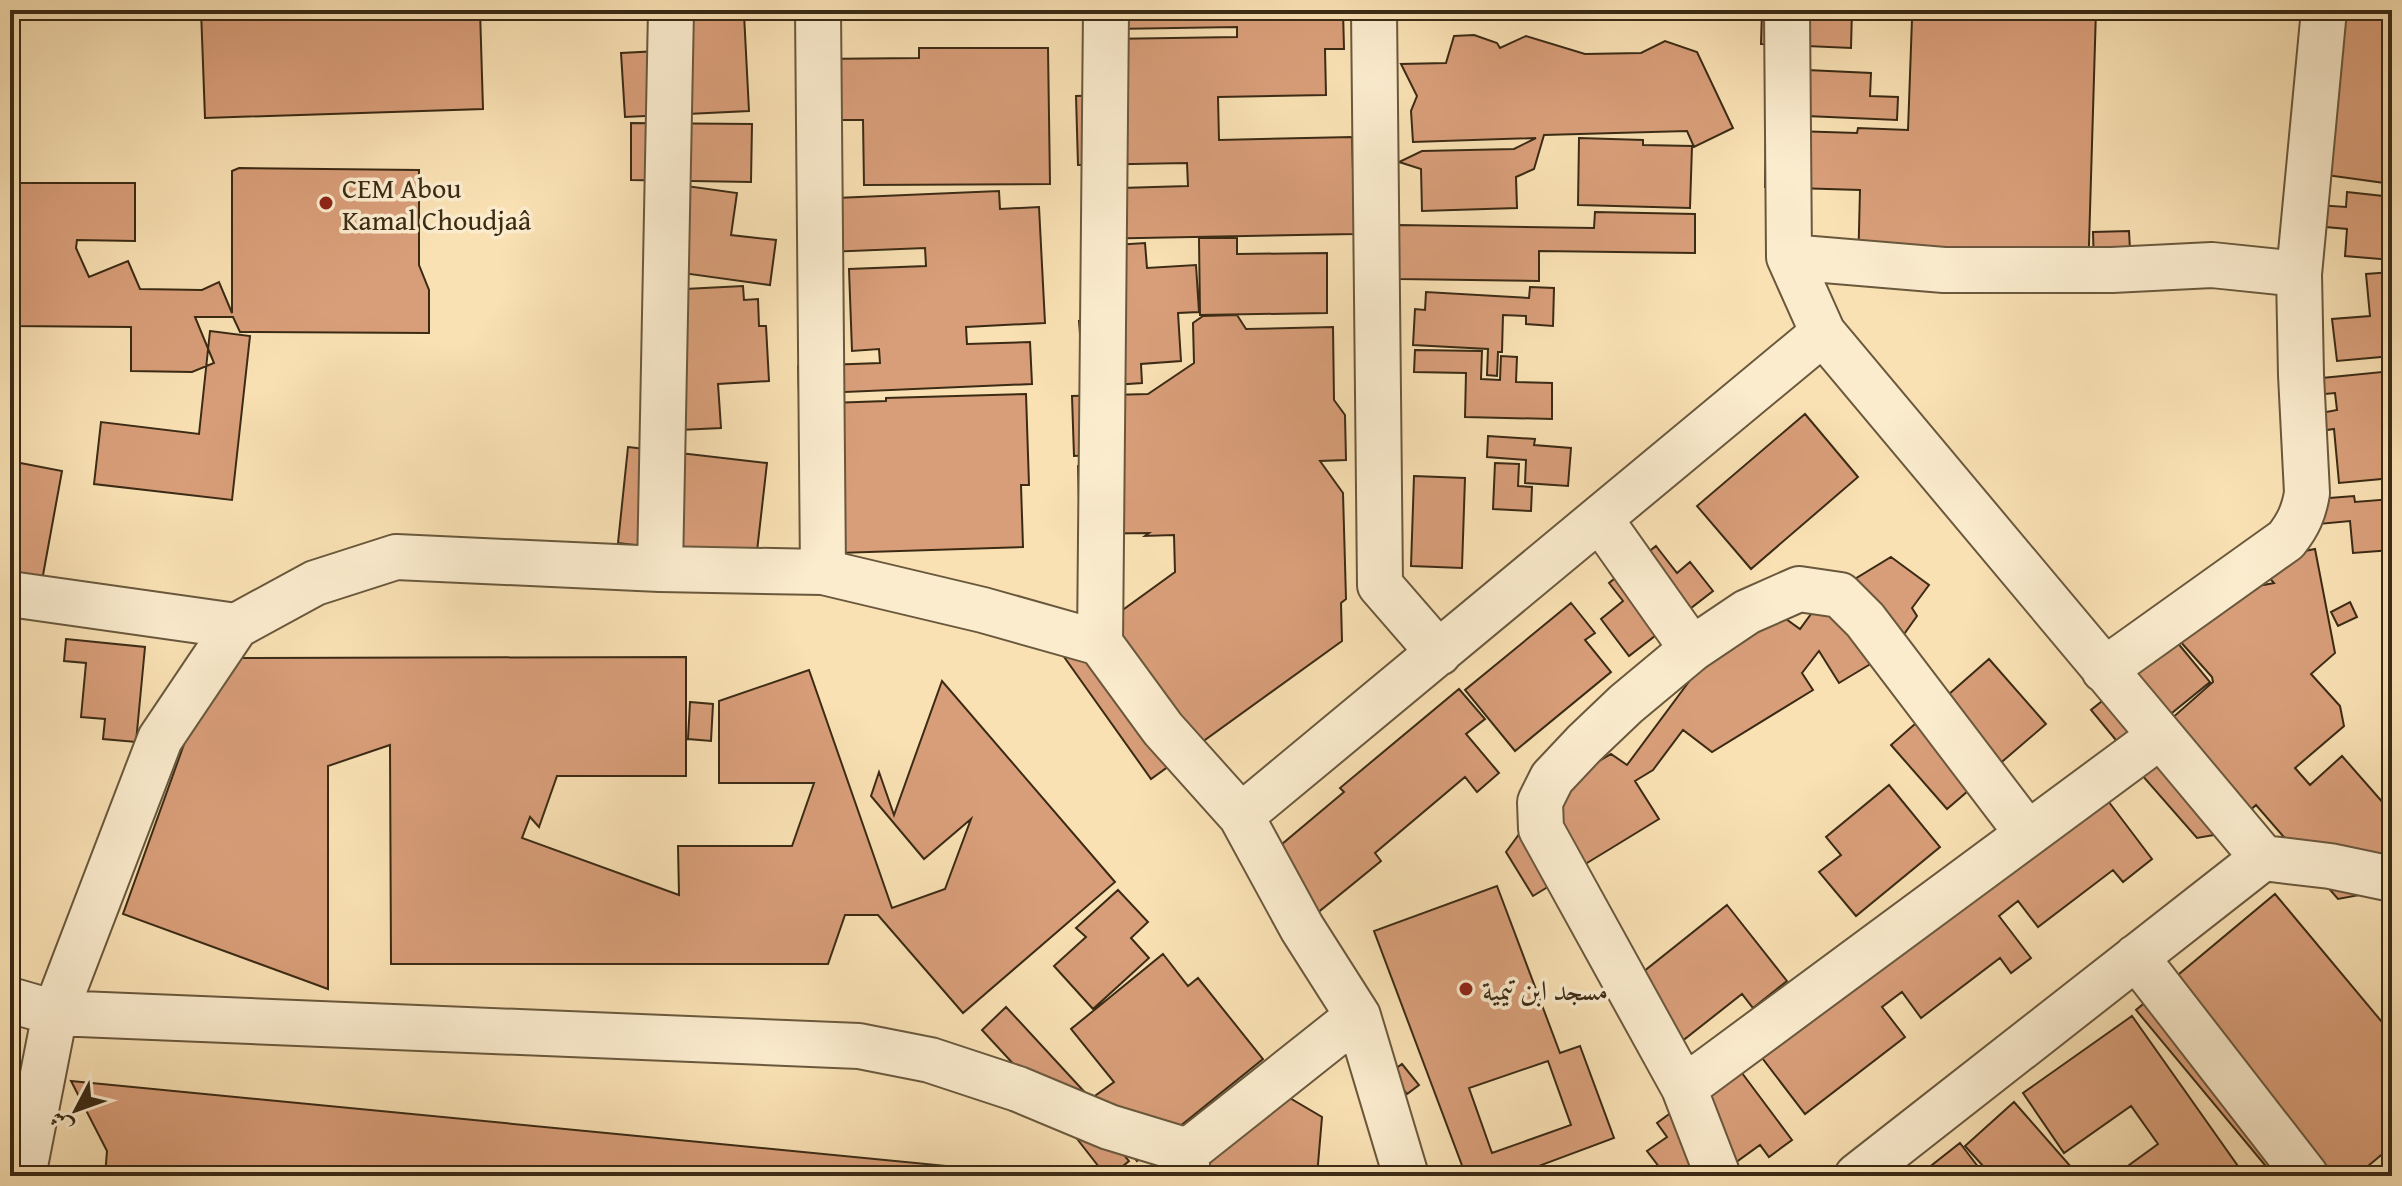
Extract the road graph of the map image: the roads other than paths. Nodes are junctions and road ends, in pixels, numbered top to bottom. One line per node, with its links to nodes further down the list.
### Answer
1 (671, 10): 11 (street)
2 (818, 10): 12 (street)
3 (1106, 10): 15 (street)
4 (1374, 10): 17 (street)
5 (1787, 10): 7 (street)
6 (2324, 10): 8 (street)
7 (1789, 257): 8 (street); 9 (street)
8 (2299, 274): 18 (street)
9 (1823, 333): 10 (street); 18 (street)
10 (1600, 519): 16 (street); 17 (street)
11 (660, 569): 12 (street); 14 (street)
12 (823, 572): 15 (street)
13 (10, 594): 14 (street)
14 (236, 626): 26 (street)
15 (1100, 643): 20 (street)
16 (1692, 649): 21 (street); 28 (street)
17 (1439, 653): 20 (street)
18 (2104, 670): 19 (street)
19 (2159, 737): 21 (street); 22 (street)
20 (1241, 816): 27 (street)
21 (2027, 833): 28 (street)
22 (2263, 858): 23 (street); 24 (street)
23 (2392, 879)
24 (2136, 957): 33 (street); 34 (street)
25 (10, 1000): 26 (street)
26 (55, 1013): 29 (street); 30 (street)
27 (1358, 1016): 29 (street); 31 (street)
28 (1684, 1088): 32 (street)
29 (1187, 1164)
30 (23, 1176)
31 (1406, 1176)
32 (1718, 1176)
33 (1857, 1176)
34 (2306, 1176)

